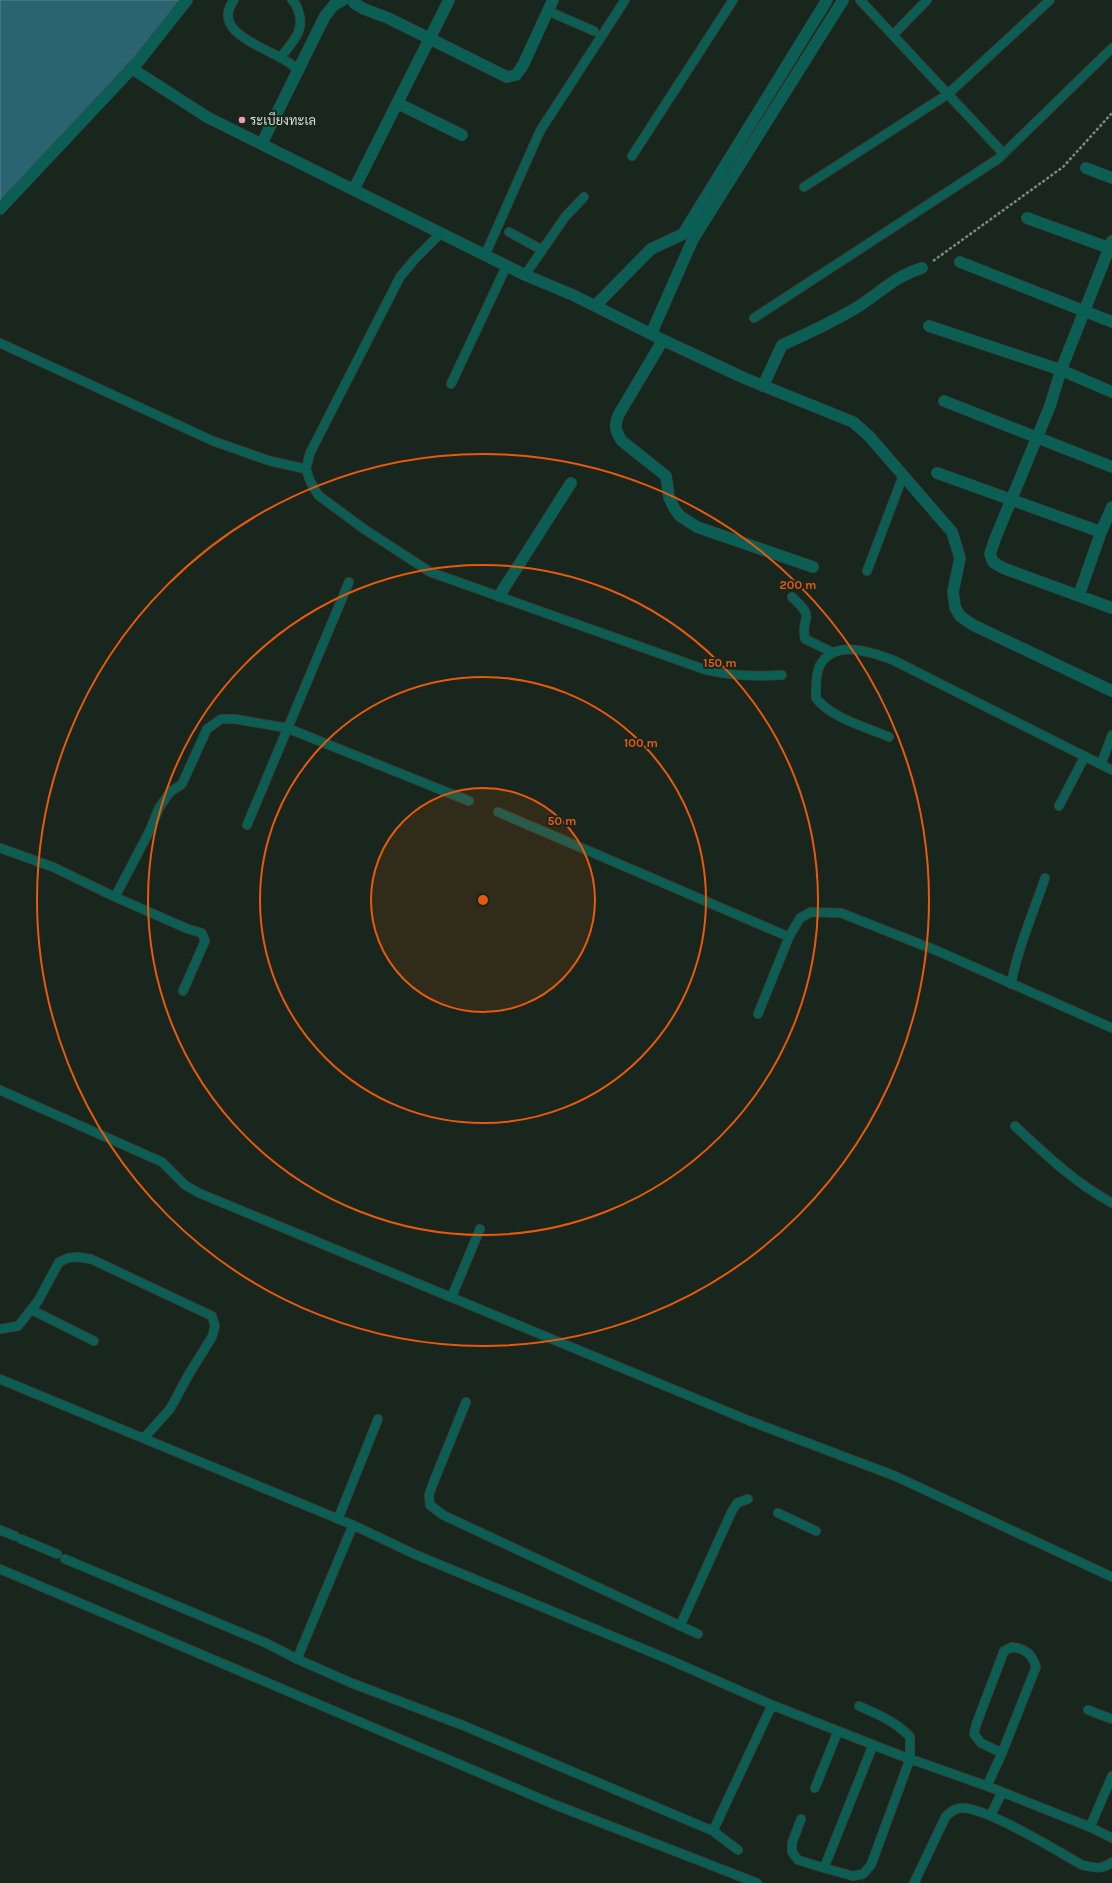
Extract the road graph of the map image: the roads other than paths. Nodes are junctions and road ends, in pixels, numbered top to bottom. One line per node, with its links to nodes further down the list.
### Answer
1 (187, 0): 21 (street)
2 (234, 0): 20 (lane)
3 (292, 0): 20 (lane)
4 (343, 0): 22 (street)
5 (354, 0): 18 (street)
6 (449, 0): 18 (street)
7 (553, 0): 15 (street)
8 (625, 0): 40 (lane)
9 (733, 0): 28 (lane)
10 (827, 0): 45 (street)
11 (843, 0): 50 (street)
12 (860, 0): 17 (lane)
13 (927, 0): 17 (lane)
14 (1050, 0): 23 (lane)
15 (548, 10): 16 (lane); 18 (street)
16 (594, 31)
17 (893, 35): 23 (lane)
18 (430, 39): 24 (street)
19 (1112, 48): 27 (lane)
20 (281, 57): 22 (lane)
21 (131, 68): 26 (street); 34 (street)
22 (299, 70): 26 (street)
23 (948, 94): 27 (lane); 31 (lane)
24 (397, 103): 25 (street); 32 (street)
25 (462, 135)
26 (262, 143): 32 (street)
27 (1004, 153): 47 (lane)
28 (632, 156)
29 (1086, 168): 30 (street)
30 (1112, 178)
31 (804, 187)
32 (354, 189): 36 (street)
33 (584, 197): 39 (lane)
34 (0, 209)
35 (1027, 218): 38 (street)
36 (441, 232): 40 (street); 60 (lane)
37 (509, 232): 39 (lane)
38 (1111, 246): 46 (street)
39 (542, 250): 44 (lane)
40 (485, 255): 42 (street)
41 (960, 262): 46 (street)
42 (506, 265): 44 (street); 54 (lane)
43 (922, 268): 55 (street)
44 (525, 275): 45 (street)
45 (595, 306): 50 (street)
46 (1083, 311): 48 (street); 53 (street)
47 (754, 318)
48 (1112, 322)
49 (929, 326): 53 (street)
50 (651, 334): 51 (street)
51 (663, 340): 55 (street); 67 (street)
52 (0, 343): 60 (lane)
53 (1061, 370): 56 (street); 58 (street)
54 (451, 384)
55 (763, 386): 62 (street)
56 (1112, 392)
57 (944, 401): 58 (street)
58 (1038, 438): 59 (street); 64 (street)
59 (1112, 467)
60 (306, 469): 71 (lane)
61 (937, 473): 64 (street)
62 (903, 476): 68 (lane); 76 (street)
63 (571, 483): 71 (street)
64 (1011, 500): 66 (street); 70 (street)
65 (1111, 515): 66 (street)
66 (1101, 532): 70 (street)
67 (813, 566)
68 (867, 571)
69 (349, 582): 77 (lane)
70 (1079, 595): 73 (street)
71 (499, 596): 75 (lane)
72 (792, 597): 74 (lane)
73 (1112, 608)
74 (832, 652): 79 (lane); 80 (lane)
75 (782, 675)
76 (1112, 690)
77 (287, 728): 83 (lane); 86 (lane); 89 (lane)
78 (1112, 735): 81 (lane)
79 (889, 737)
80 (1085, 756): 81 (lane); 84 (lane)
81 (1101, 764): 82 (lane)
82 (1112, 770)
83 (469, 801)
84 (1059, 806)
85 (498, 812): 90 (lane)
86 (247, 825)
87 (0, 848): 89 (lane)
88 (1045, 878): 91 (lane)
89 (115, 897): 92 (lane)
90 (789, 937): 91 (lane); 93 (lane)
91 (1011, 984): 94 (lane)
92 (183, 991)
93 (758, 1014)
94 (1112, 1028)
95 (0, 1090): 99 (lane)
96 (1015, 1126): 97 (lane)
97 (1112, 1203)
98 (480, 1229): 99 (lane)
99 (452, 1296): 116 (lane)
100 (32, 1310): 101 (lane); 102 (lane); 106 (lane)
101 (0, 1330)
102 (94, 1341)
103 (0, 1379): 106 (lane)
104 (466, 1402): 117 (lane)
105 (378, 1420): 109 (lane)
106 (144, 1438): 109 (lane)
107 (748, 1499): 117 (lane)
108 (778, 1513): 112 (lane)
109 (338, 1519): 110 (lane)
110 (353, 1525): 119 (lane); 120 (lane)
111 (0, 1530): 113 (lane)
112 (816, 1531)
113 (57, 1554)
114 (65, 1558): 119 (lane)
115 (0, 1569): 140 (lane)
116 (1112, 1577)
117 (680, 1626): 118 (lane)
118 (698, 1634)
119 (297, 1659): 135 (lane)
120 (772, 1705): 124 (lane); 135 (lane)
121 (859, 1706): 127 (lane)
122 (1088, 1710): 123 (lane)
123 (1112, 1718)
124 (838, 1731): 125 (lane); 130 (lane)
125 (873, 1745): 127 (lane); 139 (lane)
126 (1002, 1752): 126 (lane); 129 (lane)
127 (910, 1759): 129 (lane); 139 (lane)
128 (1112, 1776): 134 (lane)
129 (987, 1786): 131 (lane)
130 (815, 1788)
131 (1002, 1792): 132 (lane); 134 (lane)
132 (991, 1816): 138 (lane); 141 (lane)
133 (801, 1819): 139 (lane)
134 (1090, 1827): 136 (lane)
135 (713, 1832): 137 (lane)
136 (1112, 1838)
137 (738, 1850)
138 (1112, 1862)
139 (824, 1868)
140 (757, 1883)
141 (914, 1883)

